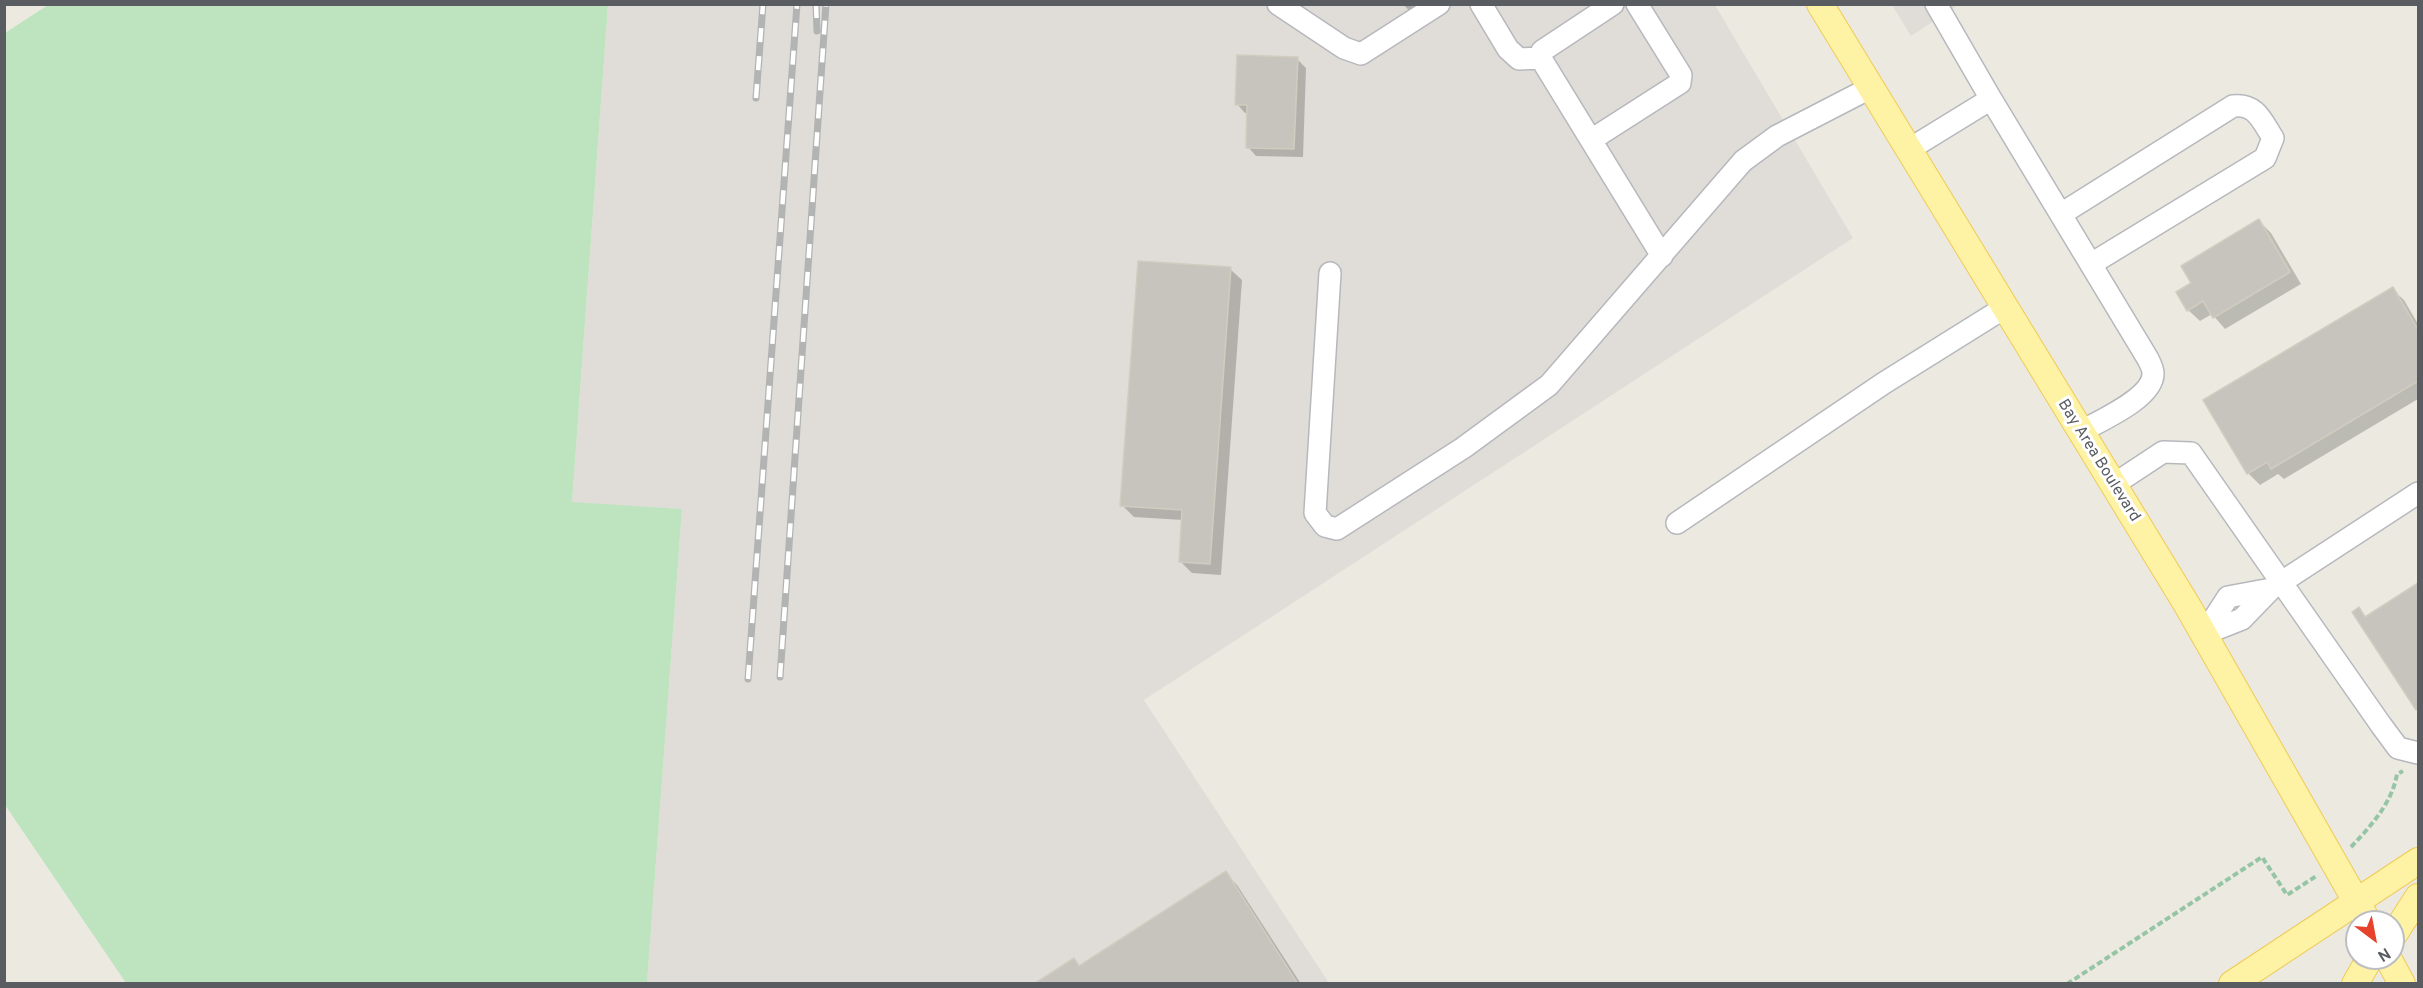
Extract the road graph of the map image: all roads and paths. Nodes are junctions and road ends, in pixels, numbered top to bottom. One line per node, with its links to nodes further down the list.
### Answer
1 (1278, 4): 2 (lane)
2 (1439, 4)
3 (1481, 4): 8 (lane)
4 (1613, 4): 8 (lane)
5 (1637, 4): 11 (lane)
6 (1820, 4): 9 (main road, Bay Area Boulevard)
7 (1936, 4): 10 (lane)
8 (1540, 58): 11 (lane)
9 (1870, 88): 12 (main road, Bay Area Boulevard); 14 (lane)
10 (1991, 99): 12 (lane); 13 (lane)
11 (1591, 140): 14 (lane)
12 (1908, 150): 17 (main road, Bay Area Boulevard)
13 (2061, 214): 15 (lane); 15 (lane)
14 (1662, 256): 16 (lane)
15 (2091, 264): 18 (lane)
16 (1330, 273)
17 (2004, 308): 18 (main road, Bay Area Boulevard); 21 (lane)
18 (2080, 432): 19 (main road, Bay Area Boulevard)
19 (2113, 485): 22 (lane); 23 (main road, Bay Area Boulevard)
20 (2418, 493): 22 (lane)
21 (1677, 523)
22 (2276, 586): 23 (lane); 24 (lane)
23 (2204, 634): 26 (main road, Bay Area Boulevard)
24 (2415, 759): 26 (path)
25 (2418, 861): 29 (main road)
26 (2334, 865): 28 (main road, Bay Area Boulevard); 34 (path)
27 (2418, 897): 30 (main road)
28 (2361, 910)
29 (2364, 910)
30 (2405, 917)
31 (2345, 921): 35 (main road)
32 (2363, 970): 36 (main road)
33 (2394, 970): 37 (main road)
34 (2067, 984)
35 (2232, 984)
36 (2355, 984)
37 (2402, 984)

